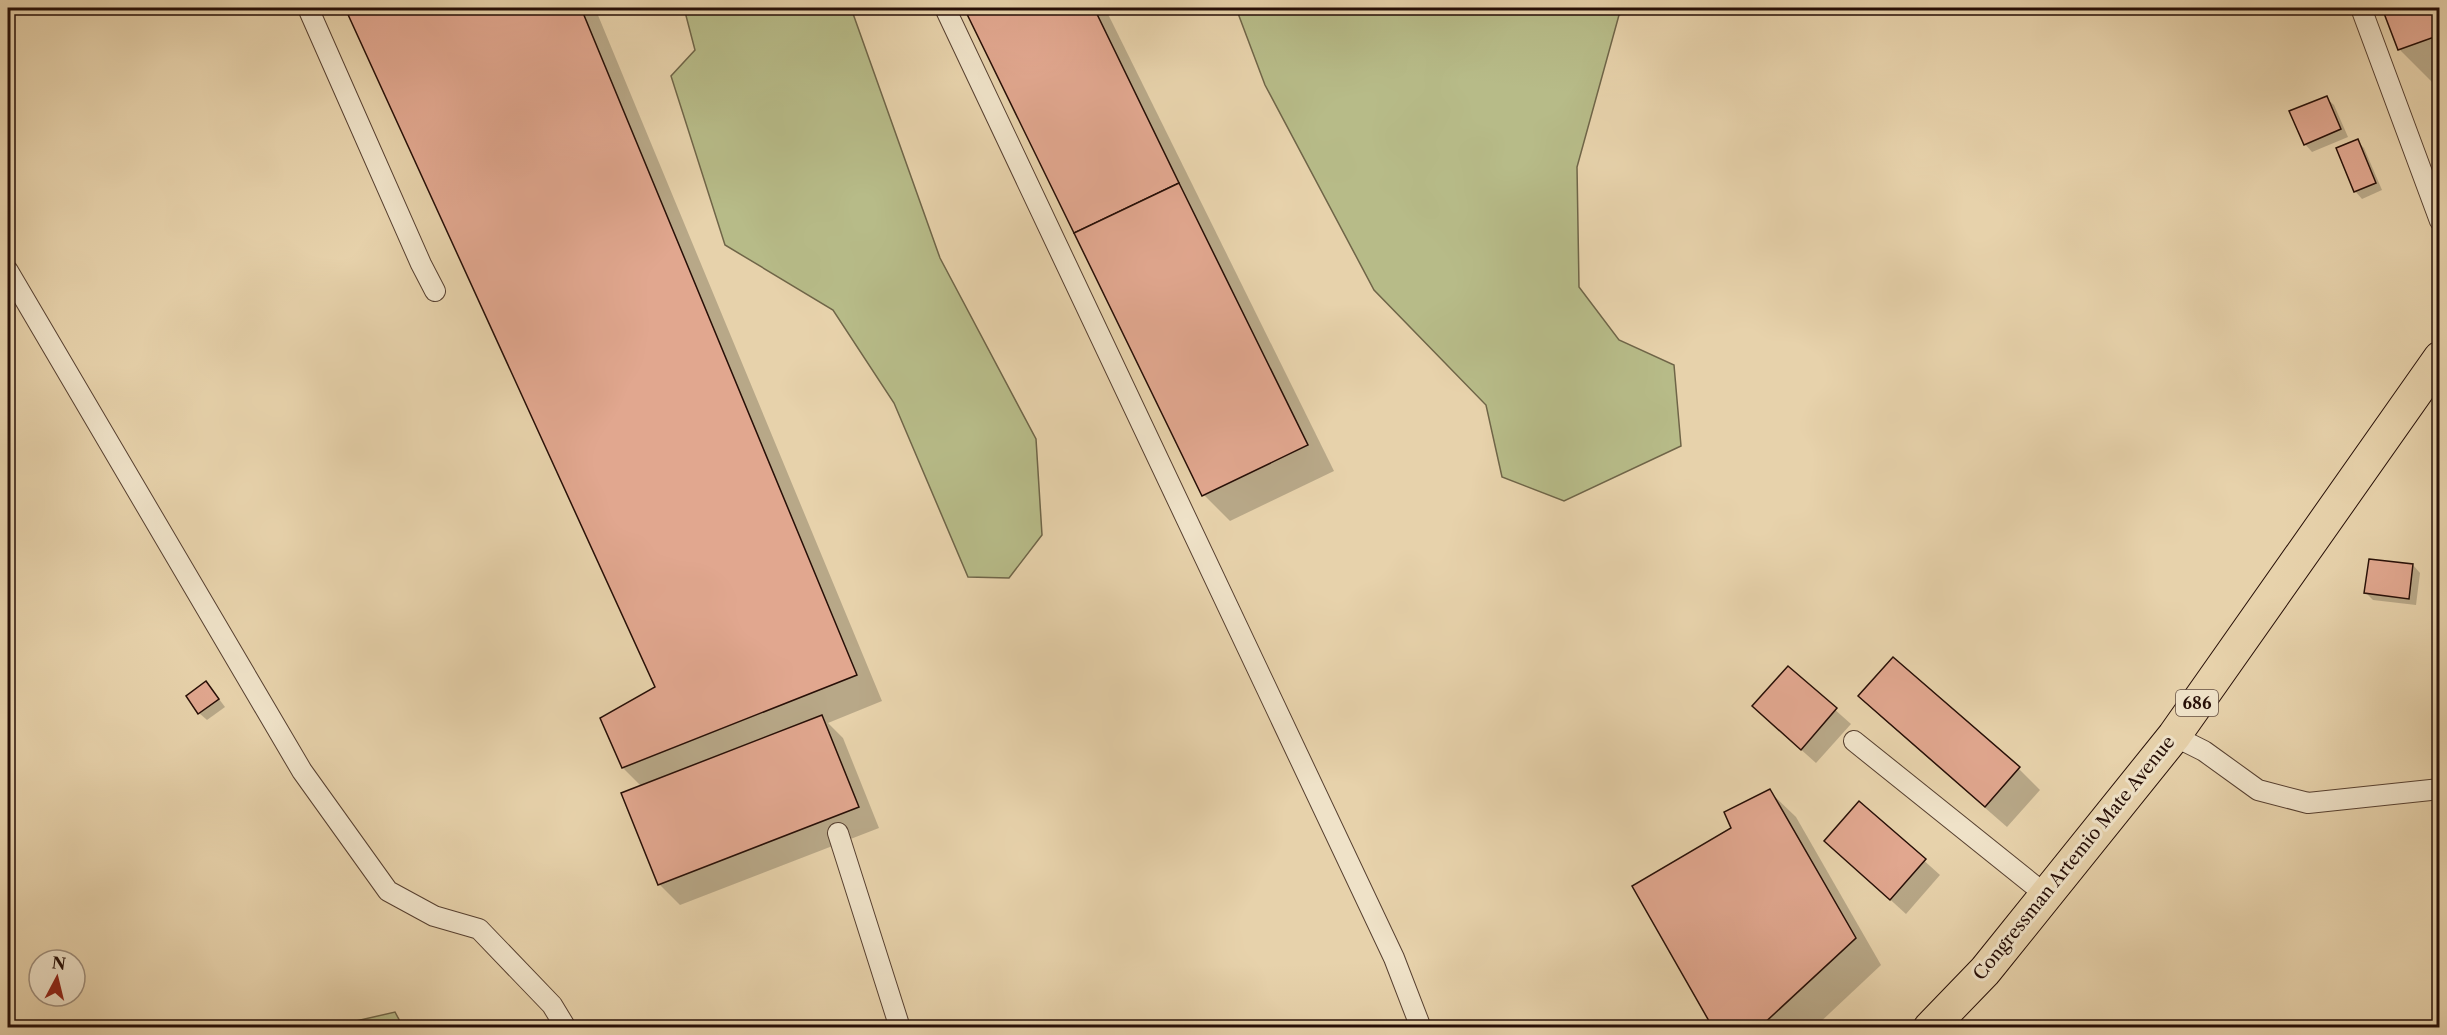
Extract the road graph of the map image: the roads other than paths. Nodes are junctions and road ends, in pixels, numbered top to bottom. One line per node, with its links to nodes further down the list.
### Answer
1 (308, 8): 6 (lane)
2 (945, 8): 15 (lane)
3 (2361, 8): 4 (lane)
4 (2439, 220)
5 (8, 271): 13 (lane)
6 (435, 291)
7 (2439, 358): 8 (main road, Congressman Artemio Mate Avenue / 686)
8 (2174, 735): 10 (lane); 12 (main road, Congressman Artemio Mate Avenue / 686)
9 (1854, 741): 12 (lane)
10 (2439, 789)
11 (838, 833): 14 (lane)
12 (2046, 895): 16 (main road, Congressman Artemio Mate Avenue / 686)
13 (566, 1028)
14 (900, 1028)
15 (1421, 1028)
16 (1930, 1028)

